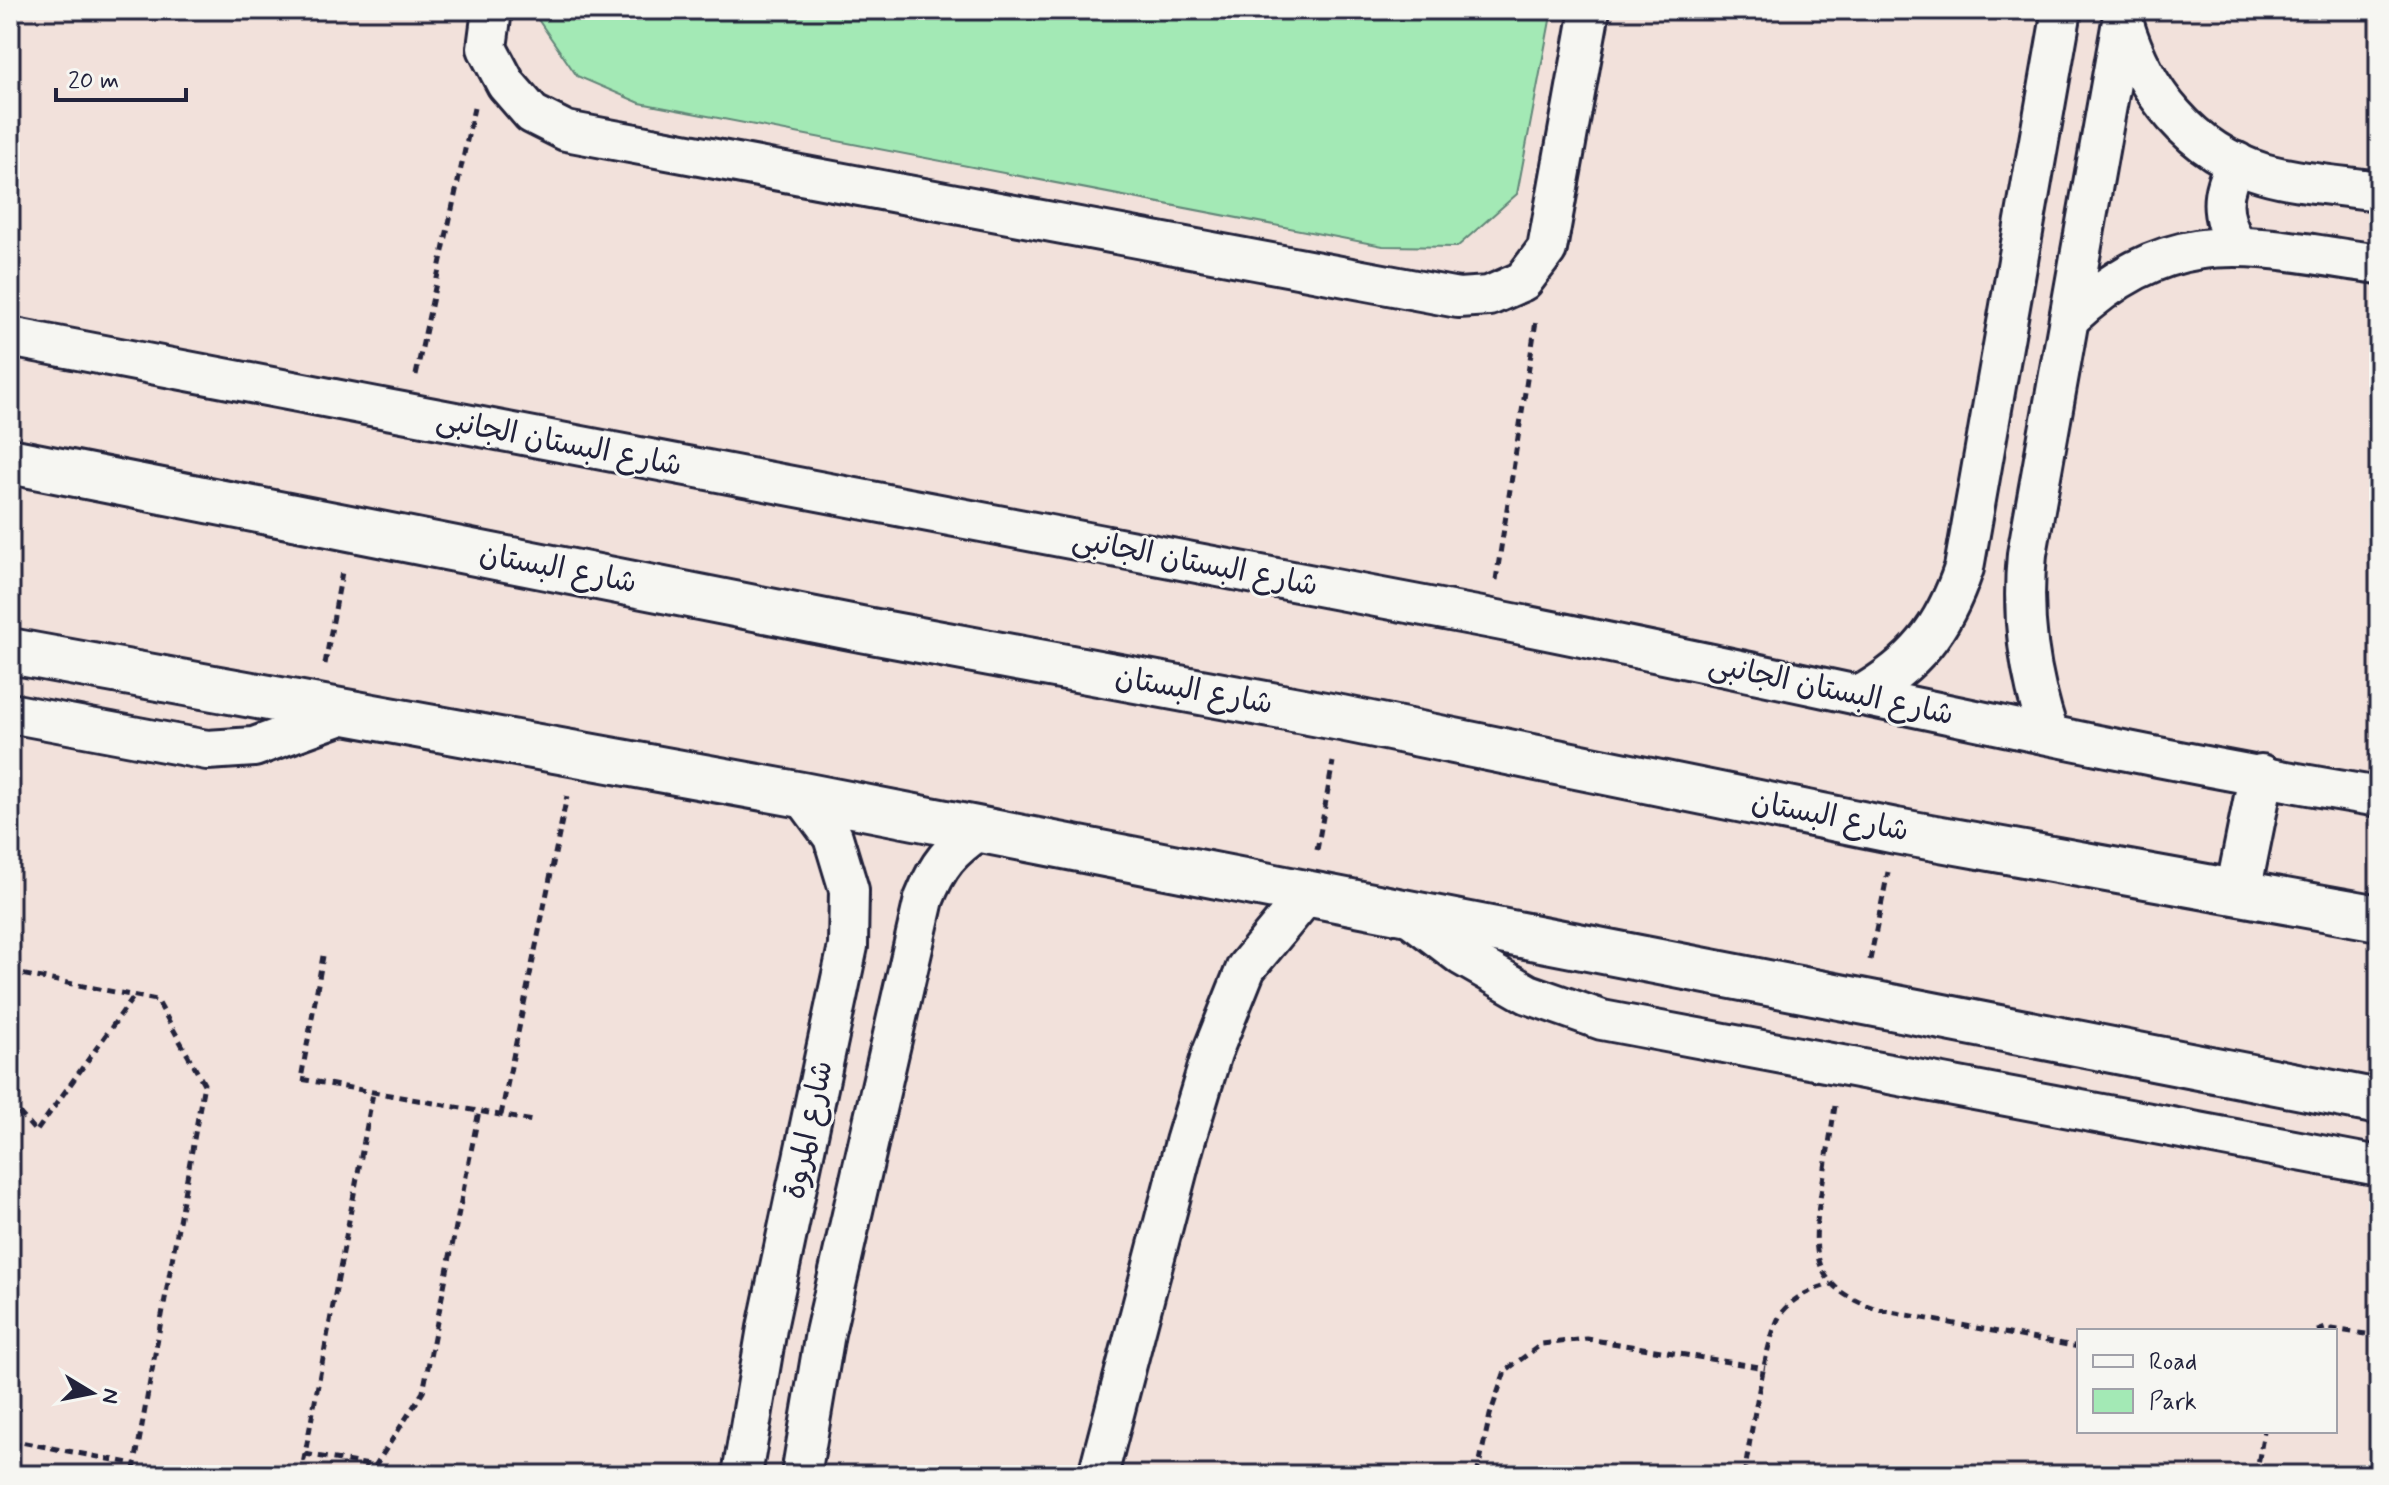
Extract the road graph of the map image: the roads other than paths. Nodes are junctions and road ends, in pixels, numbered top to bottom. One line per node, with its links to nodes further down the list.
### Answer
1 (492, 10): 2 (street)
2 (1590, 10)
3 (2062, 10): 12 (street)
4 (2123, 15): 5 (street); 9 (street)
5 (2237, 162): 6 (street); 7 (street)
6 (2379, 191)
7 (2237, 246): 8 (street); 9 (street)
8 (2379, 264)
9 (2069, 319): 13 (street)
10 (10, 337): 15 (street, شارع البستان الجانبى)
11 (10, 461): 24 (street, شارع البستان)
12 (1972, 523): 13 (street); 15 (street)
13 (2030, 534): 18 (street)
14 (10, 651): 16 (street)
15 (1859, 696): 18 (street, شارع البستان الجانبى)
16 (334, 710): 17 (street); 20 (street)
17 (10, 713)
18 (2049, 734): 19 (street, شارع البستان الجانبى)
19 (2261, 777): 21 (street, شارع البستان الجانبى); 24 (street)
20 (802, 795): 22 (street); 29 (street, شارع المروة)
21 (2379, 797)
22 (981, 829): 23 (street); 30 (street, شارع المروة)
23 (1309, 892): 25 (street); 31 (street)
24 (2238, 892): 26 (street, شارع البستان)
25 (1401, 910): 27 (street); 28 (street)
26 (2379, 918)
27 (2379, 1102)
28 (2379, 1166)
29 (742, 1475)
30 (801, 1475)
31 (1098, 1475)

